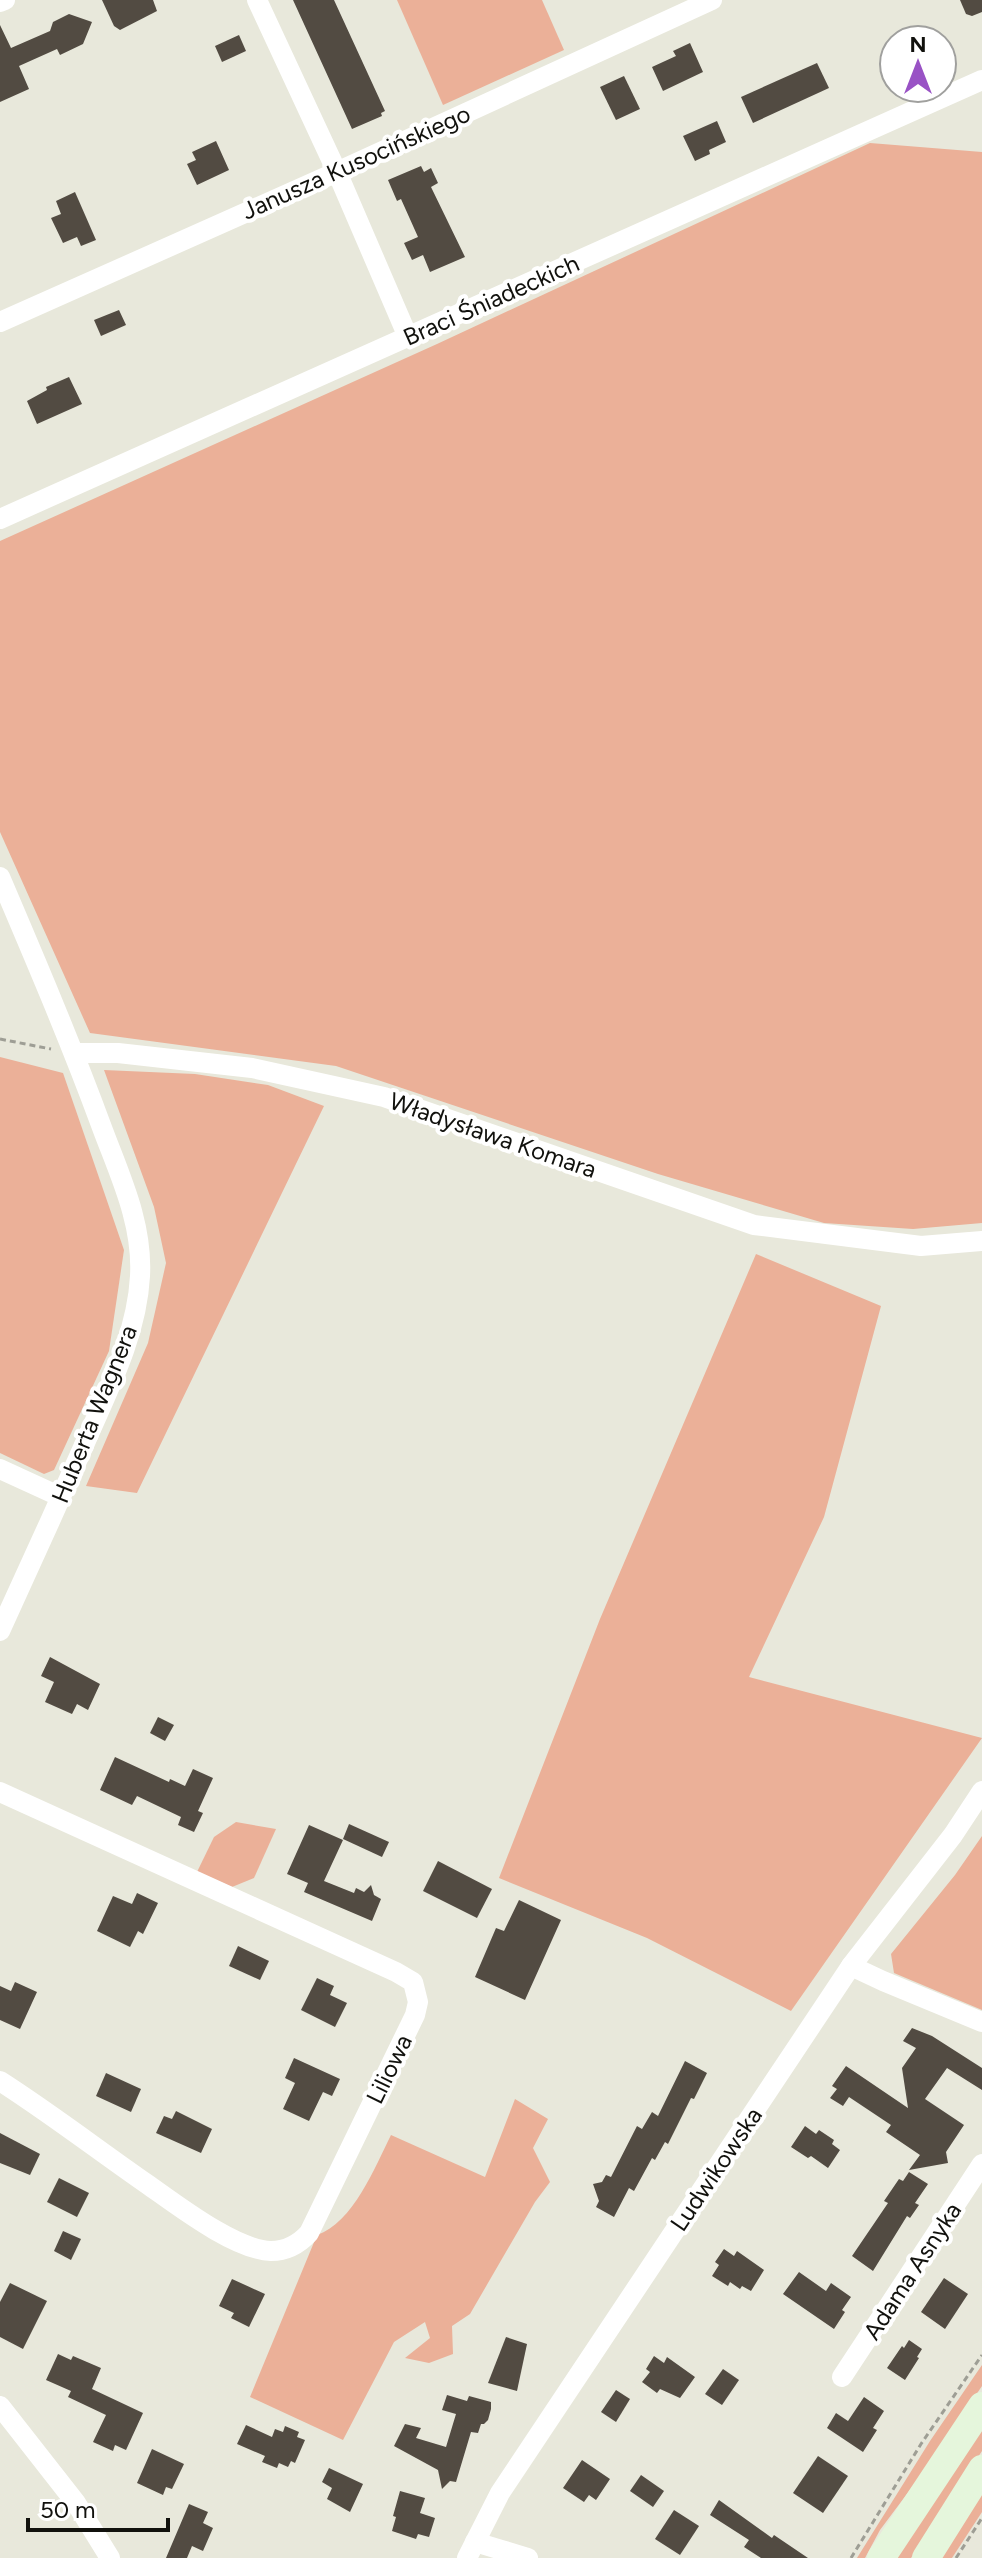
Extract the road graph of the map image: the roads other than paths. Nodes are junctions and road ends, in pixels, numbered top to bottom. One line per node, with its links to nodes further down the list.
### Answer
1 (257, 0): 4 (street)
2 (712, 0): 4 (street, Janusza Kusocińskiego)
3 (982, 80): 6 (street, Braci Śniadeckich)
4 (337, 172): 5 (street, Janusza Kusocińskiego); 6 (street)
5 (0, 322)
6 (408, 337): 7 (street, Braci Śniadeckich)
7 (0, 519)
8 (0, 877): 9 (street, Huberta Wagnera)
9 (75, 1053): 10 (street, Władysława Komara); 12 (street, Huberta Wagnera)
10 (982, 1241)
11 (0, 1469): 12 (street)
12 (61, 1497): 13 (street, Huberta Wagnera)
13 (0, 1631)
14 (982, 1791): 16 (street, Ludwikowska)
15 (0, 1792): 18 (street, Liliowa)
16 (851, 1966): 17 (street); 24 (street, Ludwikowska)
17 (982, 2022)
18 (0, 2081)
19 (982, 2164): 20 (street, Adama Asnyka)
20 (842, 2377)
21 (0, 2406): 25 (street)
22 (982, 2406): 27 (street)
23 (982, 2469): 28 (street)
24 (471, 2550): 26 (street)
25 (110, 2558)
26 (528, 2558)
27 (881, 2558)
28 (926, 2558)

